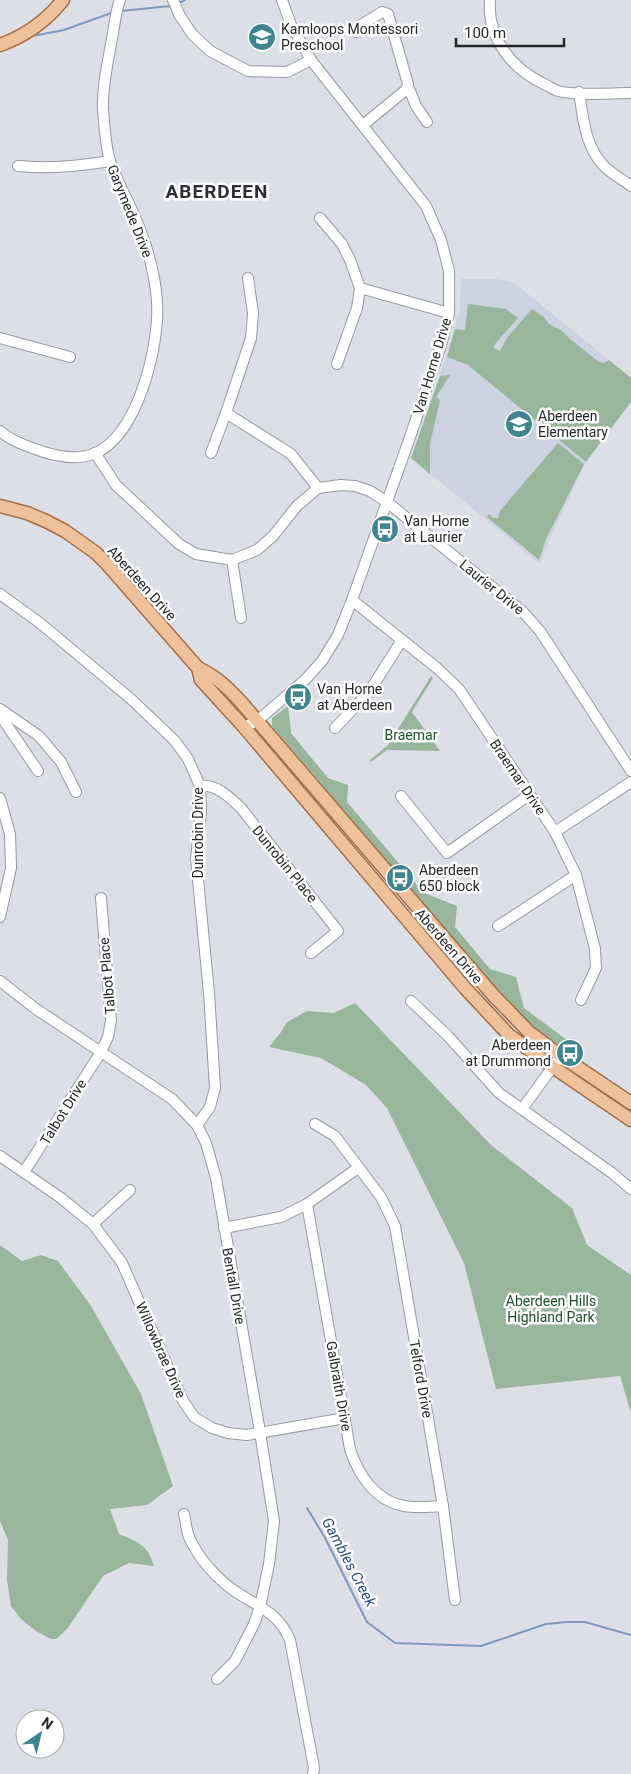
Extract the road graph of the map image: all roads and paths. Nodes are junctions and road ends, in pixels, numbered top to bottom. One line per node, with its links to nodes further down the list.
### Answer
1 (64, 0): 7 (main road)
2 (120, 0): 14 (street, Garymede Drive)
3 (173, 0): 8 (street)
4 (282, 0): 8 (street, Van Horne Drive)
5 (490, 0): 10 (street)
6 (356, 32): 9 (street)
7 (0, 45)
8 (311, 60): 13 (street, Van Horne Drive)
9 (407, 89): 12 (street); 13 (street)
10 (579, 92): 11 (street); 16 (street)
11 (631, 93)
12 (427, 122)
13 (363, 125): 20 (street, Van Horne Drive)
14 (110, 161): 15 (street); 26 (street, Garymede Drive)
15 (18, 166)
16 (631, 186)
17 (320, 218): 19 (street)
18 (248, 278): 24 (street)
19 (360, 288): 20 (street); 23 (street)
20 (449, 313): 29 (street, Van Horne Drive)
21 (0, 338): 22 (street)
22 (70, 357)
23 (337, 364)
24 (226, 412): 27 (street); 28 (street)
25 (0, 432): 26 (street, Garymede Drive)
26 (95, 453): 31 (street)
27 (210, 453)
28 (318, 488): 29 (street, Laurier Drive); 31 (street)
29 (387, 502): 33 (street, Van Horne Drive); 42 (street, Laurier Drive)
30 (0, 506): 36 (main road, Aberdeen Drive)
31 (232, 560): 34 (street)
32 (0, 594): 45 (street, Dunrobin Drive)
33 (352, 600): 35 (street, Braemar Drive); 39 (street, Van Horne Drive)
34 (241, 618)
35 (402, 640): 41 (street); 47 (street, Braemar Drive)
36 (198, 668): 39 (main road, Aberdeen Drive); 40 (main road, Aberdeen Drive)
37 (0, 709): 46 (street)
38 (0, 715): 43 (street)
39 (257, 721): 40 (street, Van Horne Drive); 60 (main road, Aberdeen Drive)
40 (244, 727): 61 (main road, Aberdeen Drive)
41 (334, 728)
42 (631, 771)
43 (38, 772)
44 (631, 782): 50 (street)
45 (200, 786): 55 (street, Dunrobin Place); 65 (street, Dunrobin Drive)
46 (76, 792)
47 (529, 795): 48 (street); 50 (street, Braemar Drive)
48 (401, 796)
49 (0, 798): 53 (street)
50 (555, 832): 51 (street, Braemar Drive)
51 (576, 875): 54 (street); 57 (street, Braemar Drive)
52 (101, 898): 59 (street, Talbot Place)
53 (0, 917)
54 (498, 926)
55 (311, 953)
56 (0, 981): 59 (street, Bentall Drive)
57 (581, 1000)
58 (411, 1001): 63 (street)
59 (101, 1052): 65 (street, Bentall Drive); 69 (street, Talbot Drive)
60 (561, 1056): 61 (street); 62 (main road, Aberdeen Drive)
61 (553, 1067): 63 (street); 64 (main road, Aberdeen Drive)
62 (631, 1103)
63 (522, 1109): 70 (street)
64 (631, 1120)
65 (197, 1124): 74 (street, Bentall Drive)
66 (315, 1124): 68 (street, Telford Drive)
67 (0, 1156): 69 (street, Willowbrae Drive)
68 (358, 1168): 72 (street); 77 (street, Telford Drive)
69 (24, 1172): 73 (street, Willowbrae Drive)
70 (631, 1189)
71 (130, 1190): 73 (street)
72 (307, 1204): 74 (street); 75 (street, Galbraith Drive)
73 (93, 1224): 76 (street, Willowbrae Drive)
74 (224, 1228): 76 (street, Bentall Drive)
75 (345, 1418): 76 (street, Willowbrae Drive); 77 (street, Galbraith Drive)
76 (260, 1434): 80 (street, Bentall Drive)
77 (443, 1506): 79 (street, Telford Drive)
78 (184, 1514): 80 (street)
79 (455, 1600)
80 (260, 1607): 81 (street, Bentall Drive); 82 (street)
81 (217, 1678)
82 (313, 1774)

